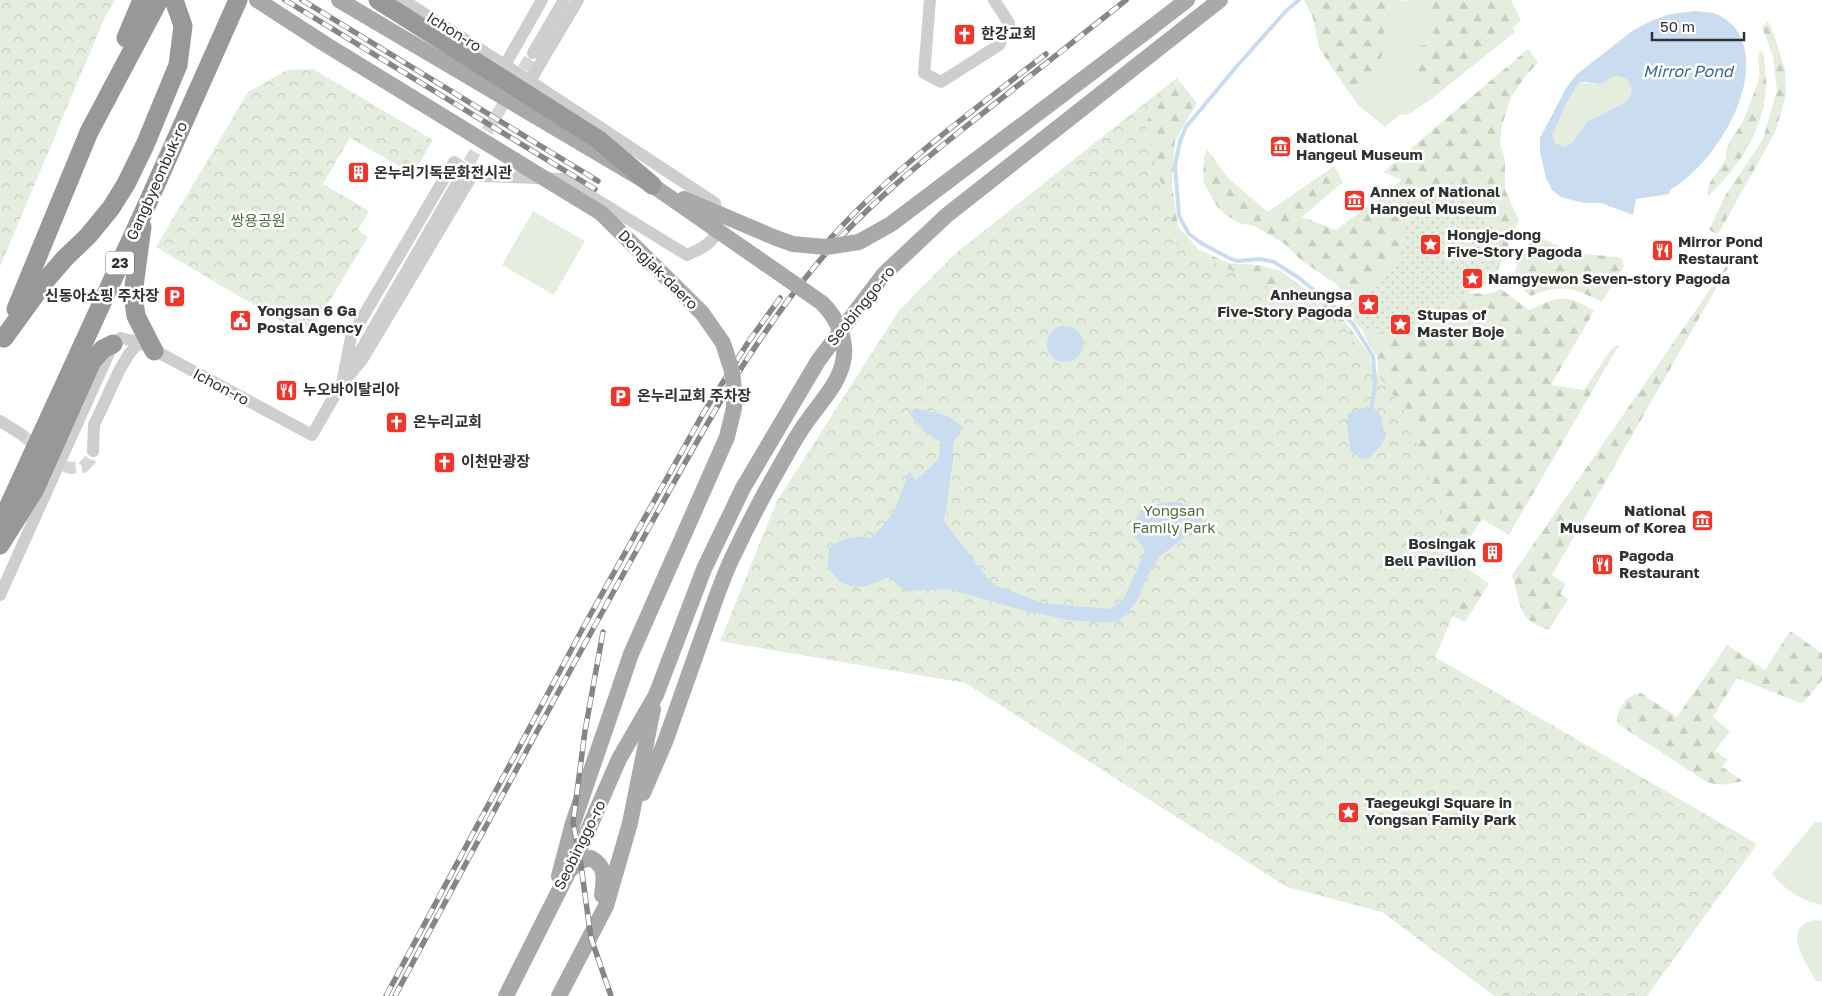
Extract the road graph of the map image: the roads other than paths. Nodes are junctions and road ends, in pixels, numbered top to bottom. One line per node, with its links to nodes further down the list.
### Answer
1 (142, 0): 19 (highway)
2 (159, 0): 19 (highway)
3 (174, 0): 24 (highway)
4 (238, 0): 23 (highway, Gangbyeonbuk-ro / 23)
5 (258, 0): 37 (main road, Dongjak-daero, bridge)
6 (339, 0): 22 (main road, bridge)
7 (378, 0): 22 (highway, bridge)
8 (403, 0): 17 (street, Ichon-ro)
9 (542, 0): 17 (street)
10 (564, 0): 16 (street)
11 (578, 0): 18 (street)
12 (930, 0): 13 (street)
13 (994, 0)
14 (1187, 0): 22 (main road, bridge)
15 (1220, 0): 34 (main road, Seobinggo-ro)
16 (533, 53)
17 (506, 65): 18 (street, Ichon-ro)
18 (530, 80): 20 (street, Ichon-ro)
19 (89, 132): 24 (highway)
20 (473, 174): 27 (street); 27 (street)
21 (459, 180): 27 (street, Ichon-ro)
22 (652, 185): 35 (main road, bridge)
23 (145, 209): 26 (highway); 31 (highway, Gangbyeonbuk-ro / 23)
24 (2, 342)
25 (113, 344): 26 (street, Ichon-ro); 32 (highway); 33 (street)
26 (146, 346): 27 (street, Ichon-ro); 30 (street)
27 (342, 384)
28 (0, 421): 29 (street)
29 (21, 434)
30 (94, 451)
31 (0, 524)
32 (0, 544)
33 (0, 595)
34 (656, 695): 35 (main road, Seobinggo-ro); 36 (main road, Seobinggo-ro)
35 (630, 823): 38 (main road, Seobinggo-ro)
36 (567, 874): 37 (main road, Seobinggo-ro); 38 (main road)
37 (550, 905): 39 (main road, Seobinggo-ro)
38 (599, 921): 40 (main road, Seobinggo-ro)
39 (506, 996)
40 (559, 996)

